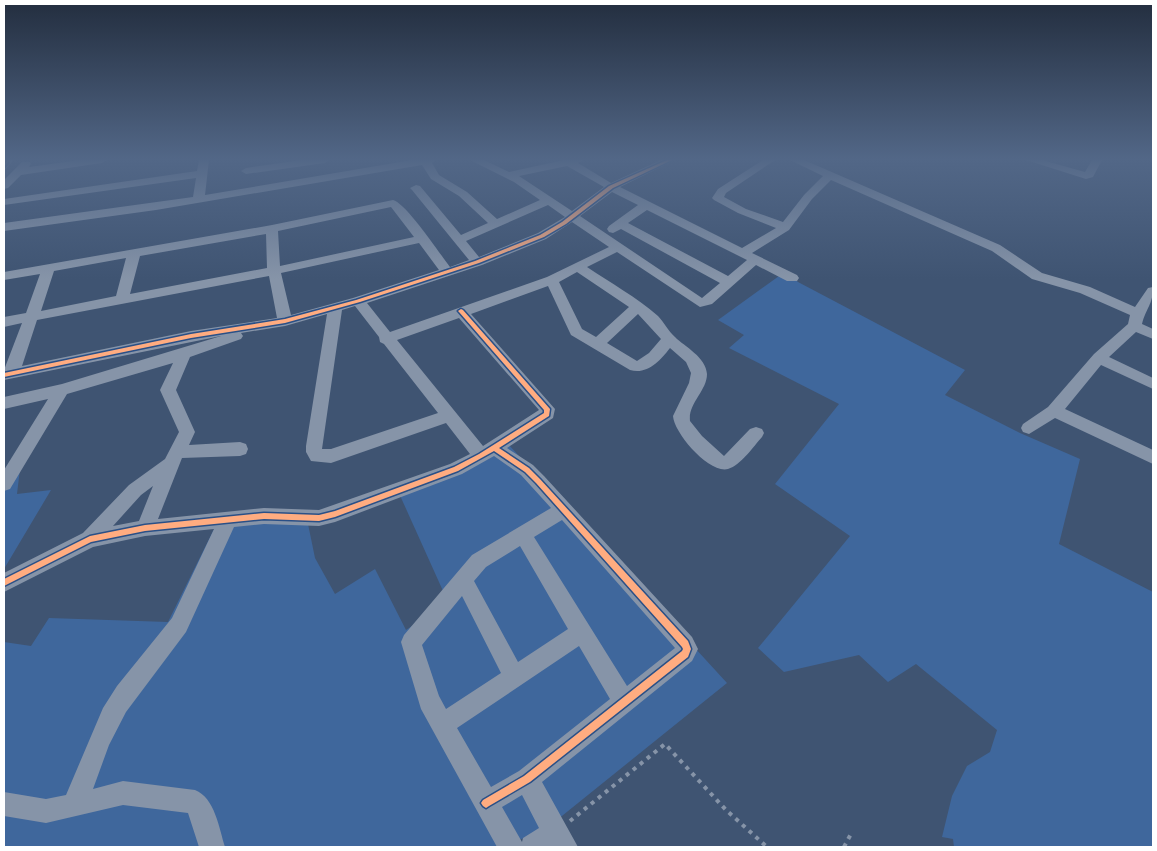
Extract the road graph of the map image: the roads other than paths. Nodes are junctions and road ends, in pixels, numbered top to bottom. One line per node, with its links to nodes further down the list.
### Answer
1 (20, 200): 11 (street)
2 (187, 200): 16 (street)
3 (426, 200): 21 (street)
4 (469, 200): 15 (street)
5 (596, 200): 13 (street)
6 (637, 200): 12 (street)
7 (721, 200): 17 (street)
8 (806, 200): 17 (street)
9 (886, 200): 42 (street)
10 (548, 201): 13 (street); 15 (street)
11 (4, 202)
12 (647, 204): 14 (street); 23 (street)
13 (573, 217): 19 (street); 26 (street)
14 (620, 224): 19 (street); 34 (street)
15 (497, 225): 21 (street)
16 (4, 227)
17 (785, 227): 23 (street)
18 (272, 229): 20 (street); 24 (street); 29 (street)
19 (601, 236): 22 (street)
20 (420, 239): 29 (street); 30 (street)
21 (459, 240): 26 (street)
22 (618, 247): 27 (street); 34 (street)
23 (744, 252): 25 (street)
24 (134, 254): 28 (street); 36 (street)
25 (756, 259): 32 (street); 34 (street)
26 (477, 262): 30 (street)
27 (578, 267): 33 (street); 39 (street)
28 (48, 269): 31 (street); 41 (street)
29 (274, 271): 36 (street); 43 (street)
30 (447, 272): 37 (street)
31 (4, 276)
32 (792, 278)
33 (552, 280): 40 (street); 49 (street)
34 (730, 283)
35 (1153, 290): 42 (street)
36 (122, 300): 41 (street)
37 (358, 302): 38 (street); 47 (street)
38 (335, 308): 43 (street); 57 (street)
39 (637, 308): 48 (street); 49 (street)
40 (461, 311): 47 (street); 61 (street)
41 (30, 317): 44 (street); 52 (street)
42 (1136, 320): 46 (street); 51 (street)
43 (285, 321): 45 (street)
44 (4, 322)
45 (261, 324): 50 (street); 52 (street)
46 (1153, 334)
47 (385, 339): 57 (street)
48 (668, 339): 49 (street); 59 (street)
49 (596, 345)
50 (184, 354): 54 (street); 63 (street)
51 (1098, 358): 53 (street); 56 (street)
52 (8, 374)
53 (1153, 384)
54 (62, 390): 55 (street); 64 (street)
55 (4, 403)
56 (1054, 411): 58 (street); 62 (street)
57 (448, 416): 61 (street)
58 (1029, 428)
59 (756, 434)
60 (240, 449): 63 (street)
61 (487, 452): 65 (street); 66 (street)
62 (1153, 457)
63 (174, 458): 67 (street); 69 (street)
64 (4, 482)
65 (564, 509): 68 (street); 74 (street)
66 (228, 520): 67 (street); 79 (street)
67 (145, 528): 69 (street)
68 (522, 535): 70 (street); 72 (street)
69 (90, 540): 71 (street)
70 (463, 580): 73 (street); 75 (street)
71 (4, 583)
72 (582, 632): 73 (street); 74 (street)
73 (514, 677): 75 (street)
74 (624, 702): 76 (street)
75 (441, 724): 77 (street)
76 (526, 779): 77 (street); 80 (street)
77 (486, 803): 82 (street)
78 (4, 804): 79 (street)
79 (74, 806): 81 (street)
80 (560, 840): 83 (street)
81 (212, 847)
82 (511, 847)
83 (532, 847)

